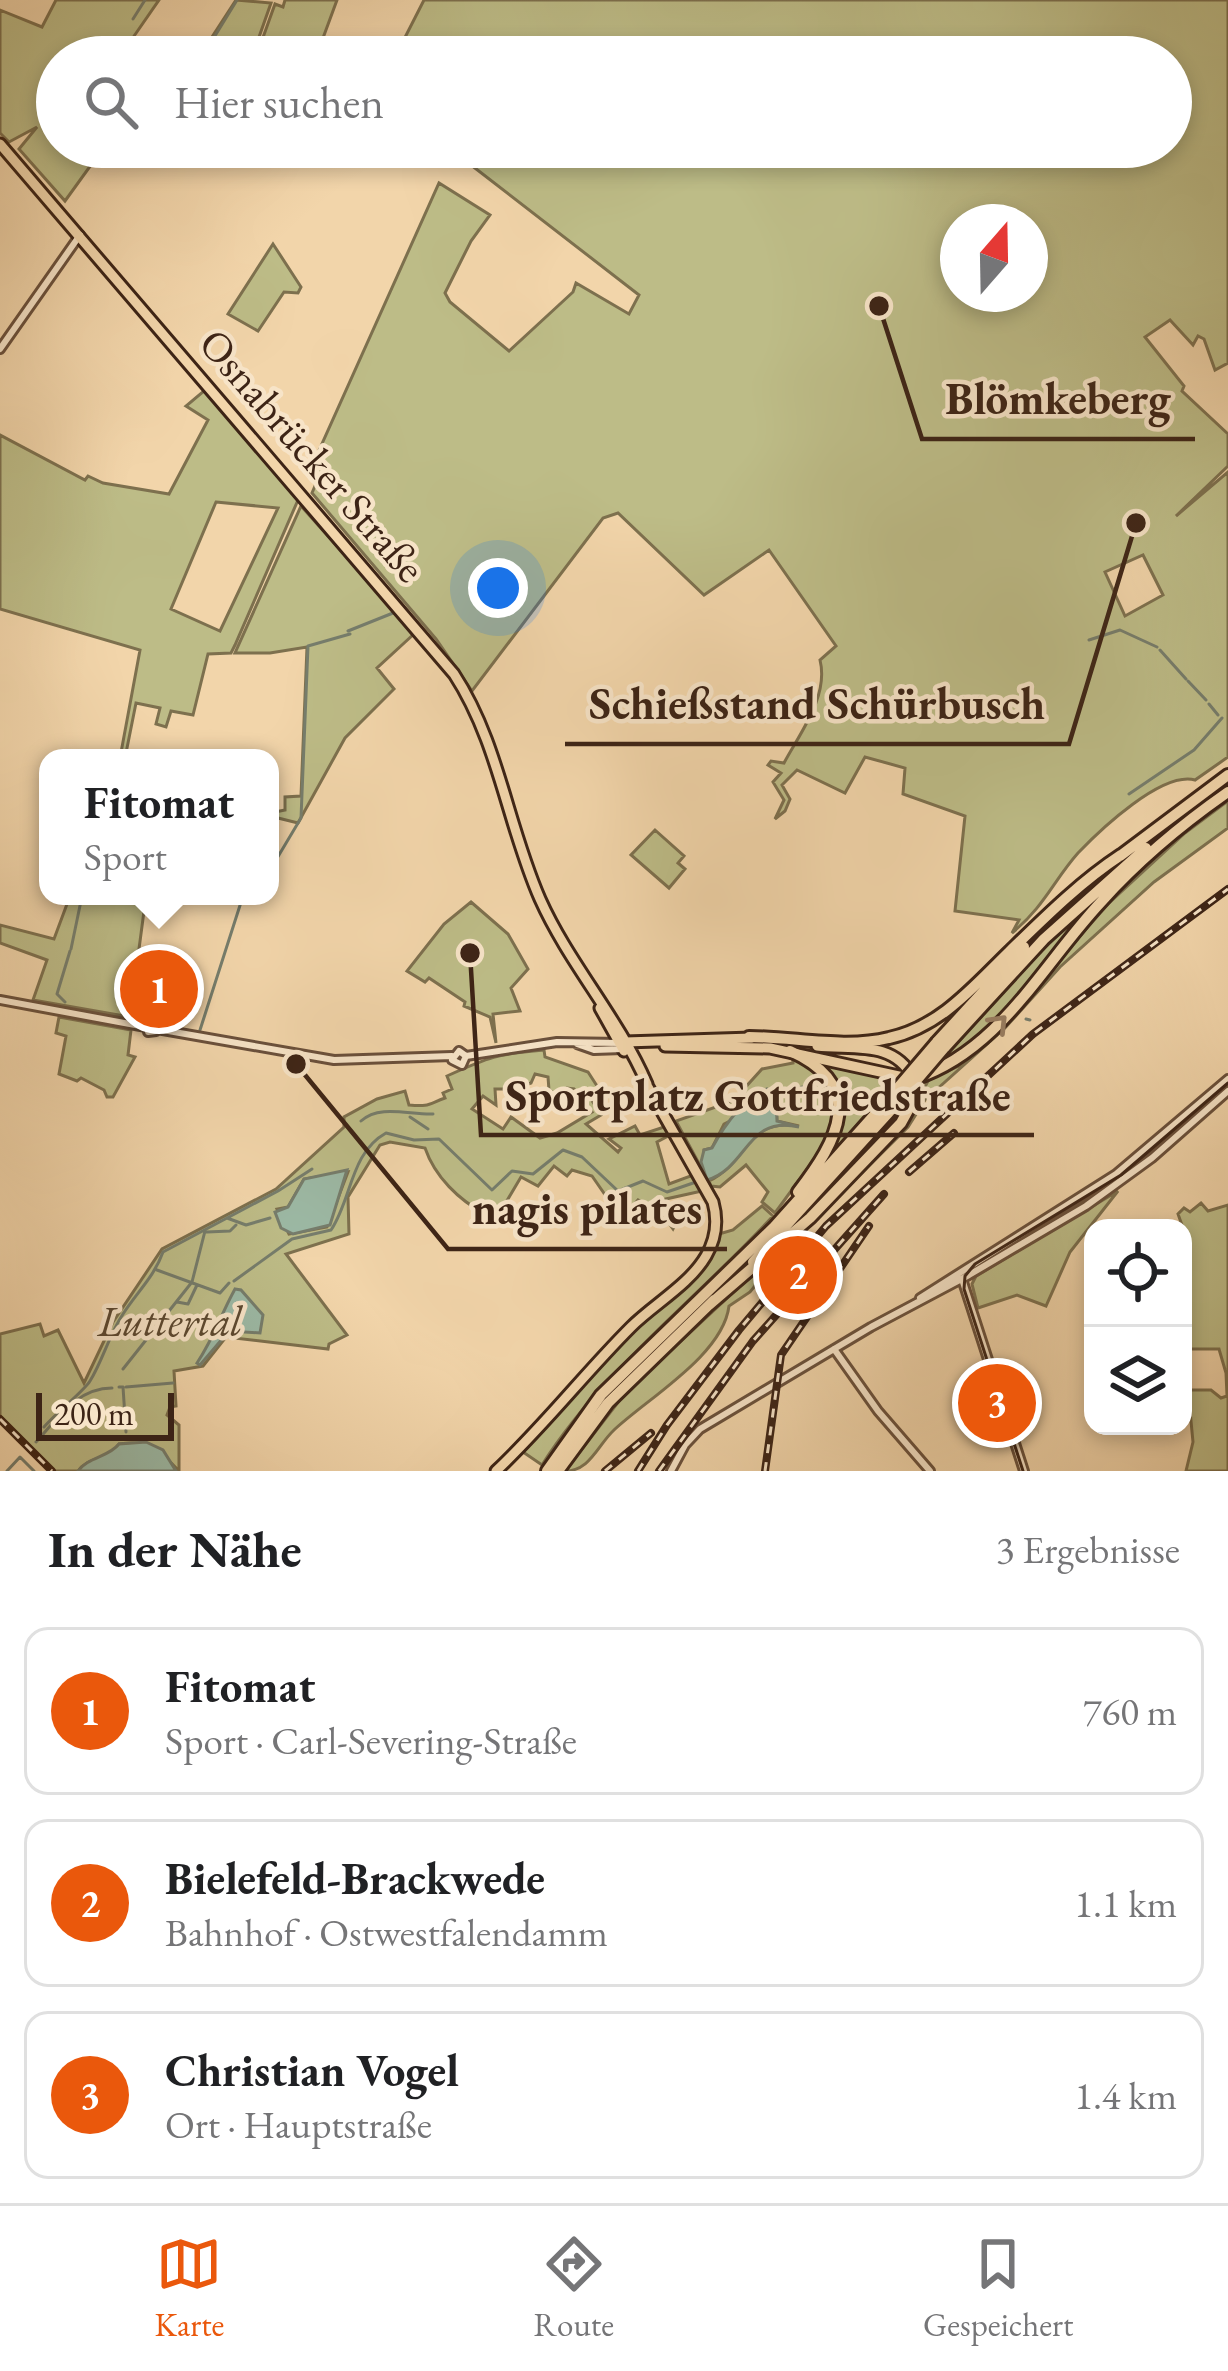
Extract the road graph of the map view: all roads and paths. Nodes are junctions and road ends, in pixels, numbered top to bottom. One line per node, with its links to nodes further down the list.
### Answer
1 (0, 144): 2 (main road, Osnabrücker Straße)
2 (80, 236): 3 (street); 8 (main road, Osnabrücker Straße)
3 (0, 349)
4 (1228, 775): 6 (highway)
5 (1228, 789): 14 (highway); 18 (highway, one-way to 5)
6 (1121, 855): 9 (highway); 14 (highway)
7 (0, 1000): 11 (street)
8 (613, 1023): 10 (main road); 12 (street); 13 (main road, Osnabrücker Straße)
9 (749, 1037): 10 (main road); 18 (main road)
10 (664, 1040): 13 (main road)
11 (573, 1043): 12 (street); 13 (street)
12 (599, 1043): 13 (street)
13 (625, 1045): 15 (main road); 17 (main road, Osnabrücker Straße); 20 (main road, Osnabrücker Straße)
14 (940, 1045): 22 (highway, bridge)
15 (652, 1046): 16 (main road); 17 (main road)
16 (790, 1051): 18 (main road); 24 (highway)
17 (640, 1069): 20 (main road, Osnabrücker Straße)
18 (914, 1079): 25 (highway)
19 (1228, 1079): 23 (street)
20 (647, 1084): 28 (main road, Osnabrücker Straße)
21 (1228, 1091): 23 (street)
22 (888, 1106): 24 (highway); 25 (highway)
23 (961, 1275): 26 (street); 33 (street)
24 (713, 1286): 27 (highway)
25 (709, 1305): 27 (highway)
26 (835, 1348): 31 (street); 32 (street)
27 (562, 1455): 29 (highway); 30 (highway)
28 (496, 1471)
29 (547, 1471)
30 (558, 1471)
31 (671, 1471)
32 (930, 1471)
33 (1024, 1471)

